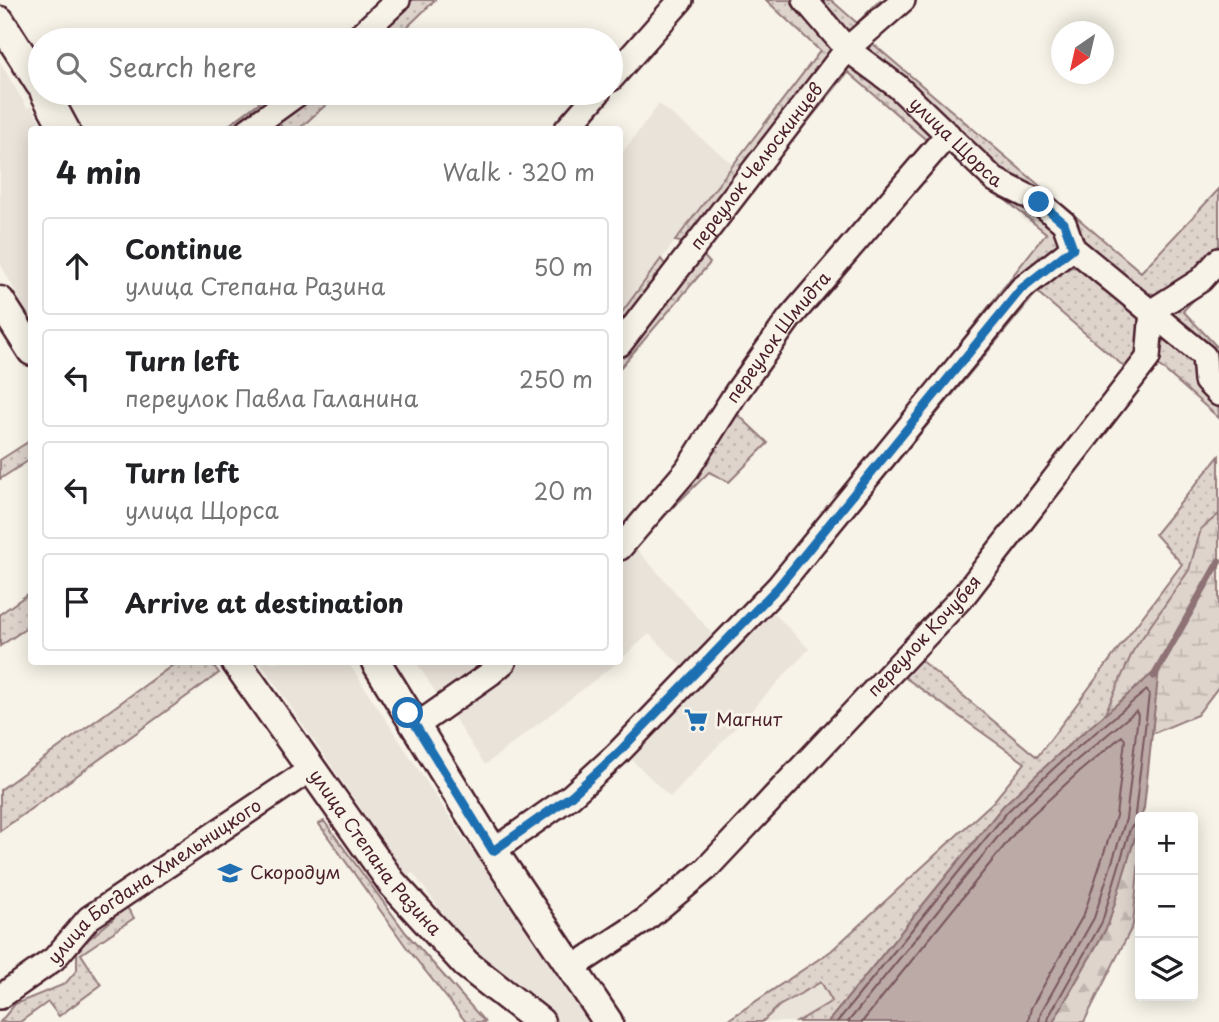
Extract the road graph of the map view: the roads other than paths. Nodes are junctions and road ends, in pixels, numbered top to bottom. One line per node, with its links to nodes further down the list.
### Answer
1 (398, 0): 6 (street)
2 (681, 0): 9 (street)
3 (805, 0): 7 (street, улица Щорса)
4 (903, 0): 7 (street, переулок Челюскинцев)
5 (0, 21): 8 (main road)
6 (368, 28)
7 (847, 49): 16 (street, улица Щорса); 21 (street, переулок Челюскинцев)
8 (28, 65)
9 (623, 65)
10 (51, 105): 13 (main road)
11 (282, 105): 14 (street)
12 (588, 105): 15 (street)
13 (63, 126)
14 (254, 126)
15 (569, 126)
16 (948, 134): 17 (street, улица Щорса); 24 (street, переулок Шмидта)
17 (1073, 248): 19 (street, улица Щорса); 30 (street)
18 (1219, 260): 19 (street)
19 (1152, 311): 23 (street, улица Щорса); 31 (street, переулок Кочубея)
20 (3, 312): 22 (main road)
21 (623, 340)
22 (28, 346)
23 (1219, 394)
24 (623, 545)
25 (238, 665): 29 (main road, улица Степана Разина)
26 (378, 665): 28 (main road)
27 (500, 665): 28 (street)
28 (416, 726): 30 (main road)
29 (311, 769): 32 (street, улица Богдана Хмельницкого); 33 (main road, улица Степана Разина)
30 (493, 851): 31 (main road)
31 (572, 968): 34 (main road)
32 (0, 997)
33 (540, 1022)
34 (608, 1022)

